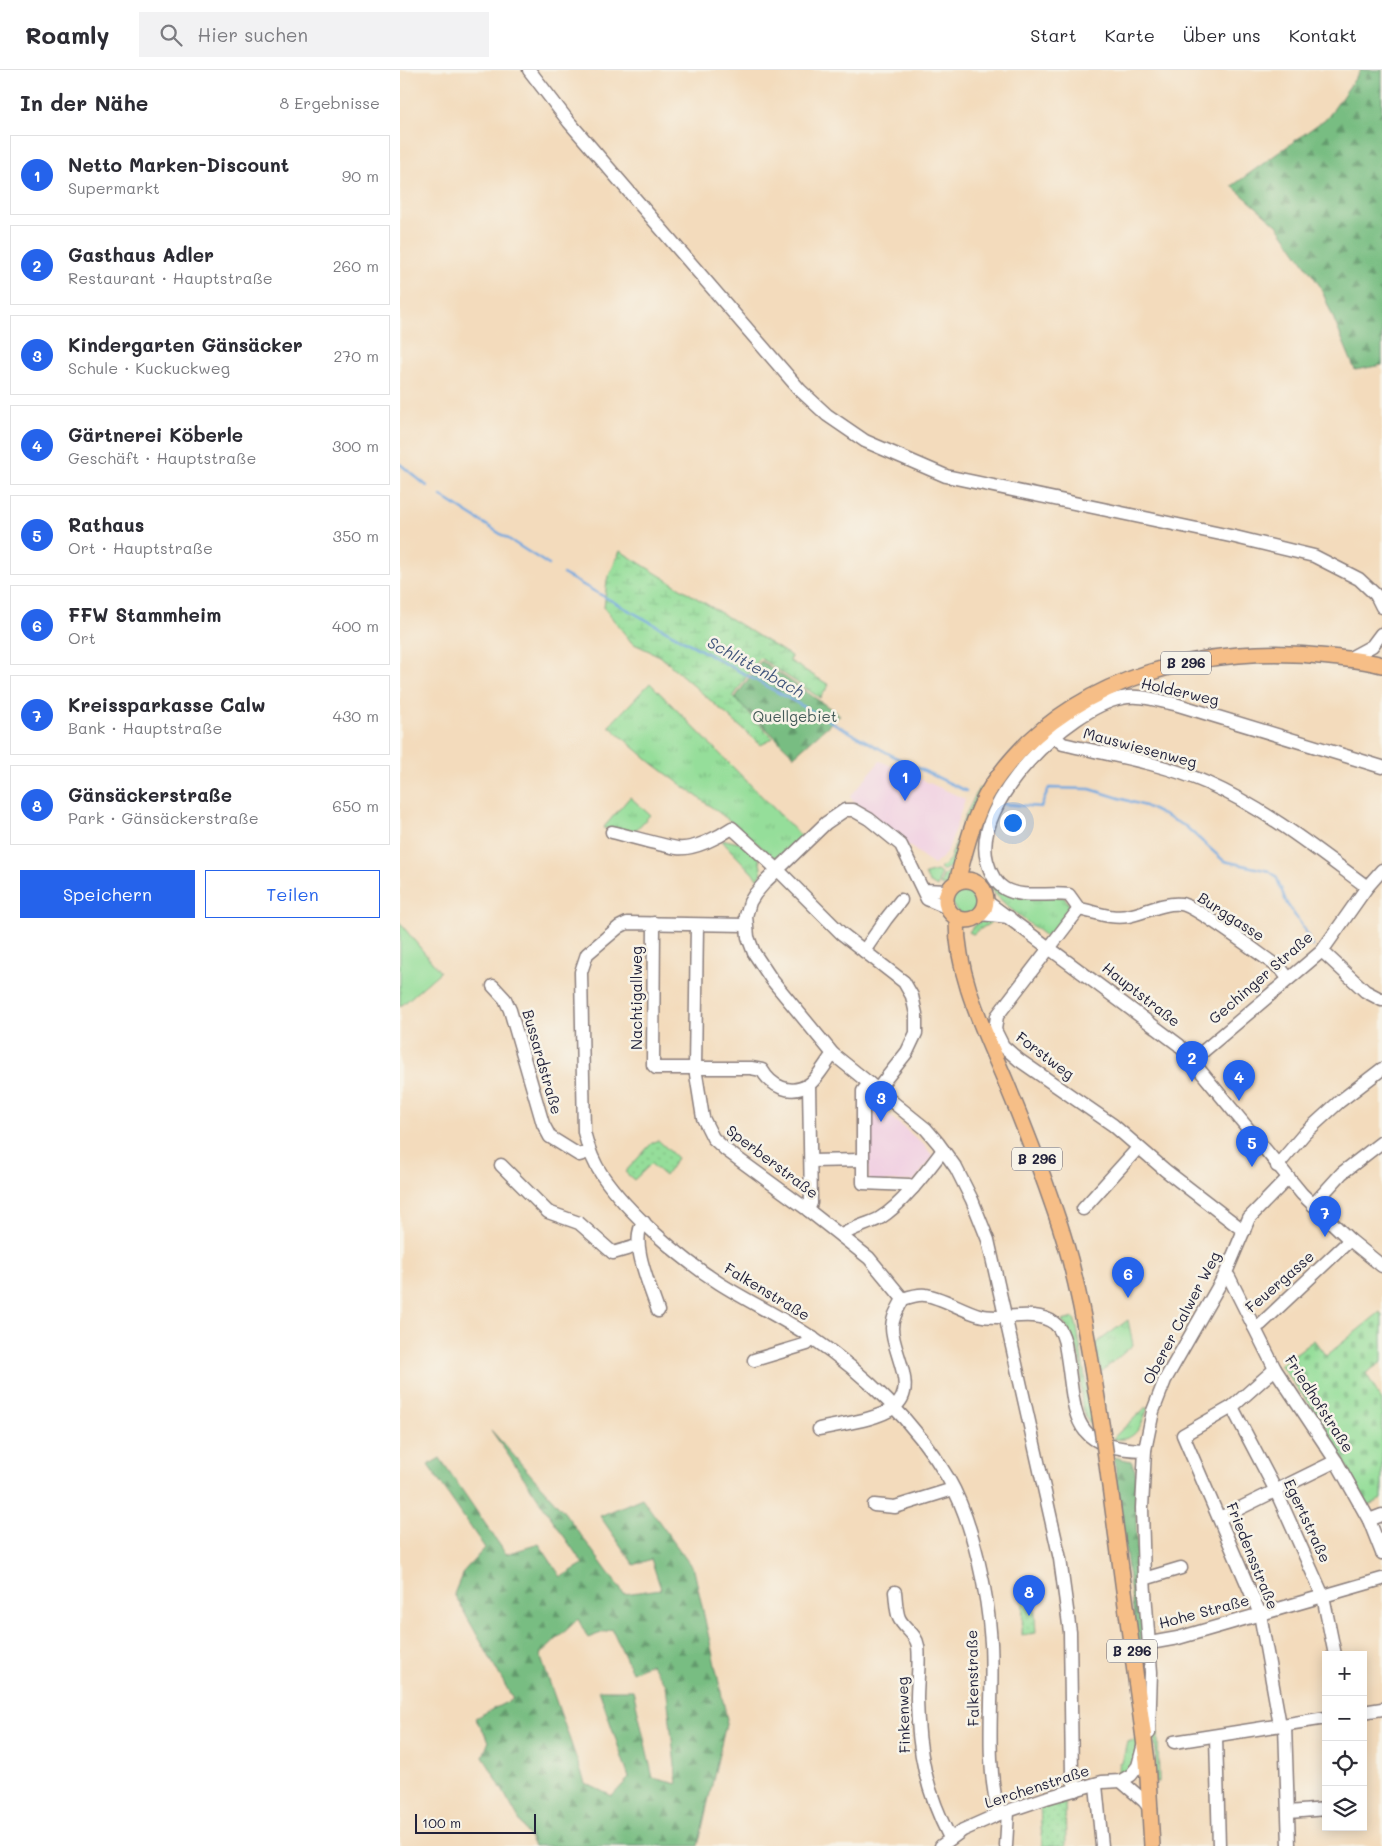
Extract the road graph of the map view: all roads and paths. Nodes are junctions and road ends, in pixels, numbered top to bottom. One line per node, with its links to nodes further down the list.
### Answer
1 (529, 70): 2 (street)
2 (1382, 607)
3 (1382, 633): 4 (street); 5 (street)
4 (1348, 659): 5 (main road, B 296); 11 (main road, B 296)
5 (1381, 664)
6 (1056, 738): 7 (street, Holderweg); 12 (street, Mauswiesenweg); 16 (street, Holderweg)
7 (1382, 767)
8 (612, 832): 9 (street)
9 (778, 870): 13 (street); 20 (street); 22 (street)
10 (1382, 870): 12 (street, Gechinger Straße)
11 (959, 885): 13 (street); 15 (main road); 17 (main road, B 296)
12 (1367, 887): 23 (street, Gechinger Straße)
13 (923, 890): 17 (street)
14 (901, 900): 22 (street)
15 (984, 907): 17 (main road); 21 (street, Hauptstraße)
16 (1079, 909): 21 (street); 24 (street, Burggasse)
17 (957, 916): 85 (main road, B 296, bridge)
18 (654, 924): 19 (street, Falkenstraße); 29 (street, Nachtigallweg); 36 (street, Falkenstraße)
19 (697, 925): 20 (street, Falkenstraße); 29 (street, Sperberstraße)
20 (746, 925): 27 (street)
21 (1051, 947): 28 (street, Hauptstraße); 34 (street, Forstweg)
22 (864, 951): 32 (street)
23 (1322, 951): 24 (street, Gechinger Straße); 26 (street)
24 (1288, 978): 28 (street, Gechinger Straße)
25 (493, 986): 36 (street, Bussardstraße)
26 (1382, 1000)
27 (833, 1054): 31 (street); 32 (street)
28 (1193, 1060): 40 (street, Hauptstraße)
29 (695, 1068): 31 (street); 45 (street, Sperberstraße)
30 (1382, 1069): 40 (street)
31 (809, 1085): 38 (street)
32 (873, 1087): 35 (street); 37 (street)
33 (1382, 1142): 43 (street)
34 (1138, 1148): 44 (street); 47 (street, Forstweg)
35 (943, 1150): 42 (street); 55 (street)
36 (589, 1152): 46 (street, Falkenstraße)
37 (863, 1160): 38 (street); 42 (street)
38 (811, 1161): 45 (street)
39 (501, 1165): 50 (street)
40 (1277, 1166): 41 (street, Hauptstraße)
41 (1288, 1178): 43 (street, Hauptstraße); 47 (street, Oberer Calwer Weg)
42 (913, 1188): 48 (street)
43 (1313, 1205): 49 (street, Hauptstraße)
44 (1083, 1209)
45 (808, 1210): 48 (street, Sperberstraße)
46 (644, 1222): 50 (street); 57 (street, Falkenstraße)
47 (1244, 1231): 52 (street, Oberer Calwer Weg)
48 (841, 1236): 53 (street, Sperberstraße)
49 (1350, 1240): 51 (street, Hauptstraße); 56 (street, Feuergasse)
50 (637, 1246): 54 (street)
51 (1382, 1266)
52 (1225, 1275): 56 (street, Friedhofstraße); 63 (street, Oberer Calwer Weg)
53 (903, 1299): 55 (street); 61 (street)
54 (658, 1311)
55 (1007, 1317): 63 (street); 90 (street)
56 (1254, 1327): 59 (street, Friedhofstraße)
57 (813, 1338): 58 (street); 61 (street, Falkenstraße)
58 (754, 1360)
59 (1275, 1369): 60 (street); 64 (street, Friedhofstraße)
60 (1232, 1407): 66 (street, Egertstraße); 69 (street, Friedensstraße)
61 (894, 1408): 62 (street); 65 (street, Falkenstraße)
62 (819, 1429)
63 (1145, 1450): 74 (street, Oberer Calwer Weg)
64 (1336, 1461): 66 (street); 70 (street, Friedhofstraße)
65 (953, 1489): 67 (street); 94 (street, Falkenstraße)
66 (1276, 1491): 69 (street); 76 (street, Egertstraße)
67 (874, 1505)
68 (1382, 1515): 70 (street)
69 (1220, 1518): 77 (street, Friedensstraße)
70 (1369, 1520): 71 (street, Friedhofstraße)
71 (1382, 1553)
72 (1181, 1568): 74 (street)
73 (1382, 1579): 76 (street, Hohe Straße)
74 (1144, 1580): 78 (street, Oberer Calwer Weg)
75 (896, 1592): 95 (street, Finkenweg)
76 (1323, 1596): 77 (street, Hohe Straße); 79 (street, Egertstraße)
77 (1260, 1614): 78 (street, Hohe Straße); 83 (street, Friedensstraße)
78 (1150, 1643): 87 (street, Oberer Calwer Weg)
79 (1334, 1651)
80 (1382, 1709): 81 (street)
81 (1367, 1711)
82 (1322, 1719): 83 (street)
83 (1283, 1725): 84 (street); 93 (street, Friedensstraße)
84 (1216, 1737): 86 (street); 99 (street)
85 (1144, 1742): 87 (main road, B 296); 88 (street)
86 (1174, 1742)
87 (1147, 1761): 92 (main road, B 296)
88 (1121, 1781): 89 (street, Lerchenstraße); 92 (street)
89 (1096, 1785): 90 (street, Lerchenstraße); 97 (street)
90 (1076, 1790): 94 (street, Lerchenstraße)
91 (1322, 1809): 93 (street)
92 (1151, 1810): 98 (main road, B 296)
93 (1289, 1812): 100 (street, Friedensstraße)
94 (1004, 1814): 95 (street, Lerchenstraße); 96 (street, Falkenstraße)
95 (946, 1842)
96 (1006, 1846)
97 (1102, 1846)
98 (1152, 1846)
99 (1219, 1846)
100 (1289, 1846)

